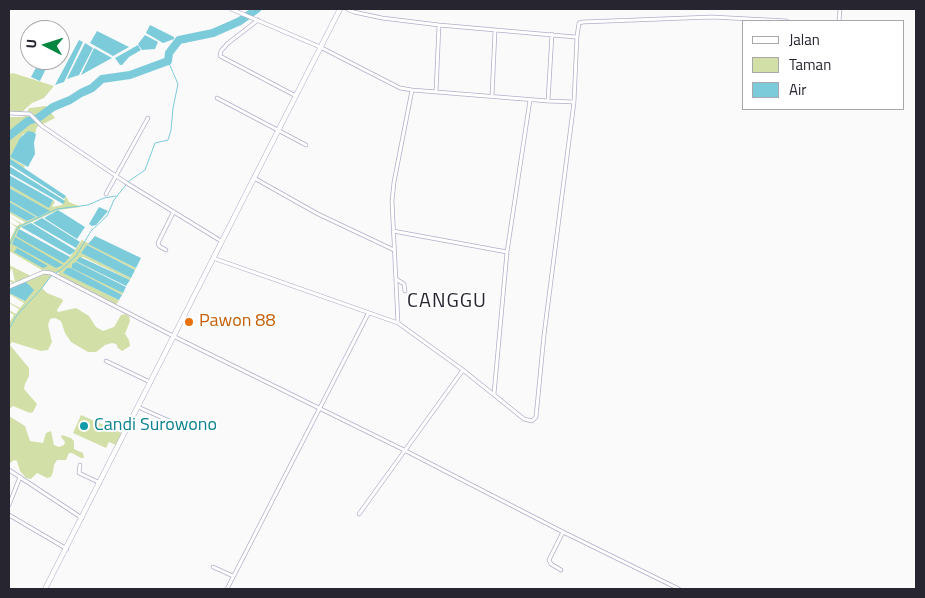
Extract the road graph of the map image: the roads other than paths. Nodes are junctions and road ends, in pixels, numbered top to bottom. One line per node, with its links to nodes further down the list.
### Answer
1 (231, 9): 4 (street)
2 (340, 9): 10 (street)
3 (347, 9): 6 (street)
4 (257, 19): 10 (street); 13 (street)
5 (766, 20): 9 (street)
6 (439, 25): 7 (street); 12 (street)
7 (495, 31): 8 (street); 14 (street)
8 (552, 34): 9 (street); 17 (street)
9 (577, 36): 18 (street)
10 (320, 47): 11 (street); 13 (street)
11 (412, 90): 12 (street); 27 (street)
12 (436, 92): 14 (street)
13 (297, 96): 21 (street)
14 (492, 96): 16 (street)
15 (217, 98): 21 (street)
16 (530, 100): 17 (street); 31 (street)
17 (548, 101): 18 (street)
18 (574, 102): 42 (street)
19 (9, 113): 23 (street)
20 (148, 118): 23 (street)
21 (279, 131): 22 (street); 24 (street)
22 (306, 145)
23 (116, 176): 25 (street); 26 (street)
24 (254, 178): 28 (street); 30 (street)
25 (106, 194)
26 (173, 213): 28 (street); 29 (street)
27 (393, 231): 30 (street); 31 (street)
28 (221, 241): 32 (street)
29 (166, 250)
30 (394, 250): 33 (street)
31 (507, 252): 42 (street)
32 (212, 258): 36 (street); 38 (street)
33 (396, 279): 35 (street); 37 (street)
34 (9, 287): 38 (street)
35 (405, 291)
36 (368, 314): 37 (street); 44 (street)
37 (398, 323): 40 (street)
38 (173, 336): 41 (street); 44 (street)
39 (106, 361): 41 (street)
40 (463, 370): 42 (street); 46 (street)
41 (151, 382): 43 (street)
42 (494, 394)
43 (138, 407): 45 (street); 50 (street)
44 (320, 409): 46 (street); 59 (street)
45 (174, 423)
46 (404, 450): 52 (street); 55 (street)
47 (80, 464): 50 (street)
48 (9, 470): 49 (street)
49 (20, 477): 51 (street); 54 (street)
50 (100, 483): 54 (street)
51 (9, 505)
52 (359, 514)
53 (9, 515): 56 (street)
54 (82, 518): 56 (street)
55 (563, 532): 58 (street); 62 (street)
56 (67, 549): 60 (street)
57 (213, 567): 59 (street)
58 (561, 570)
59 (234, 576): 61 (street)
60 (45, 589)
61 (227, 589)
62 (679, 589)

